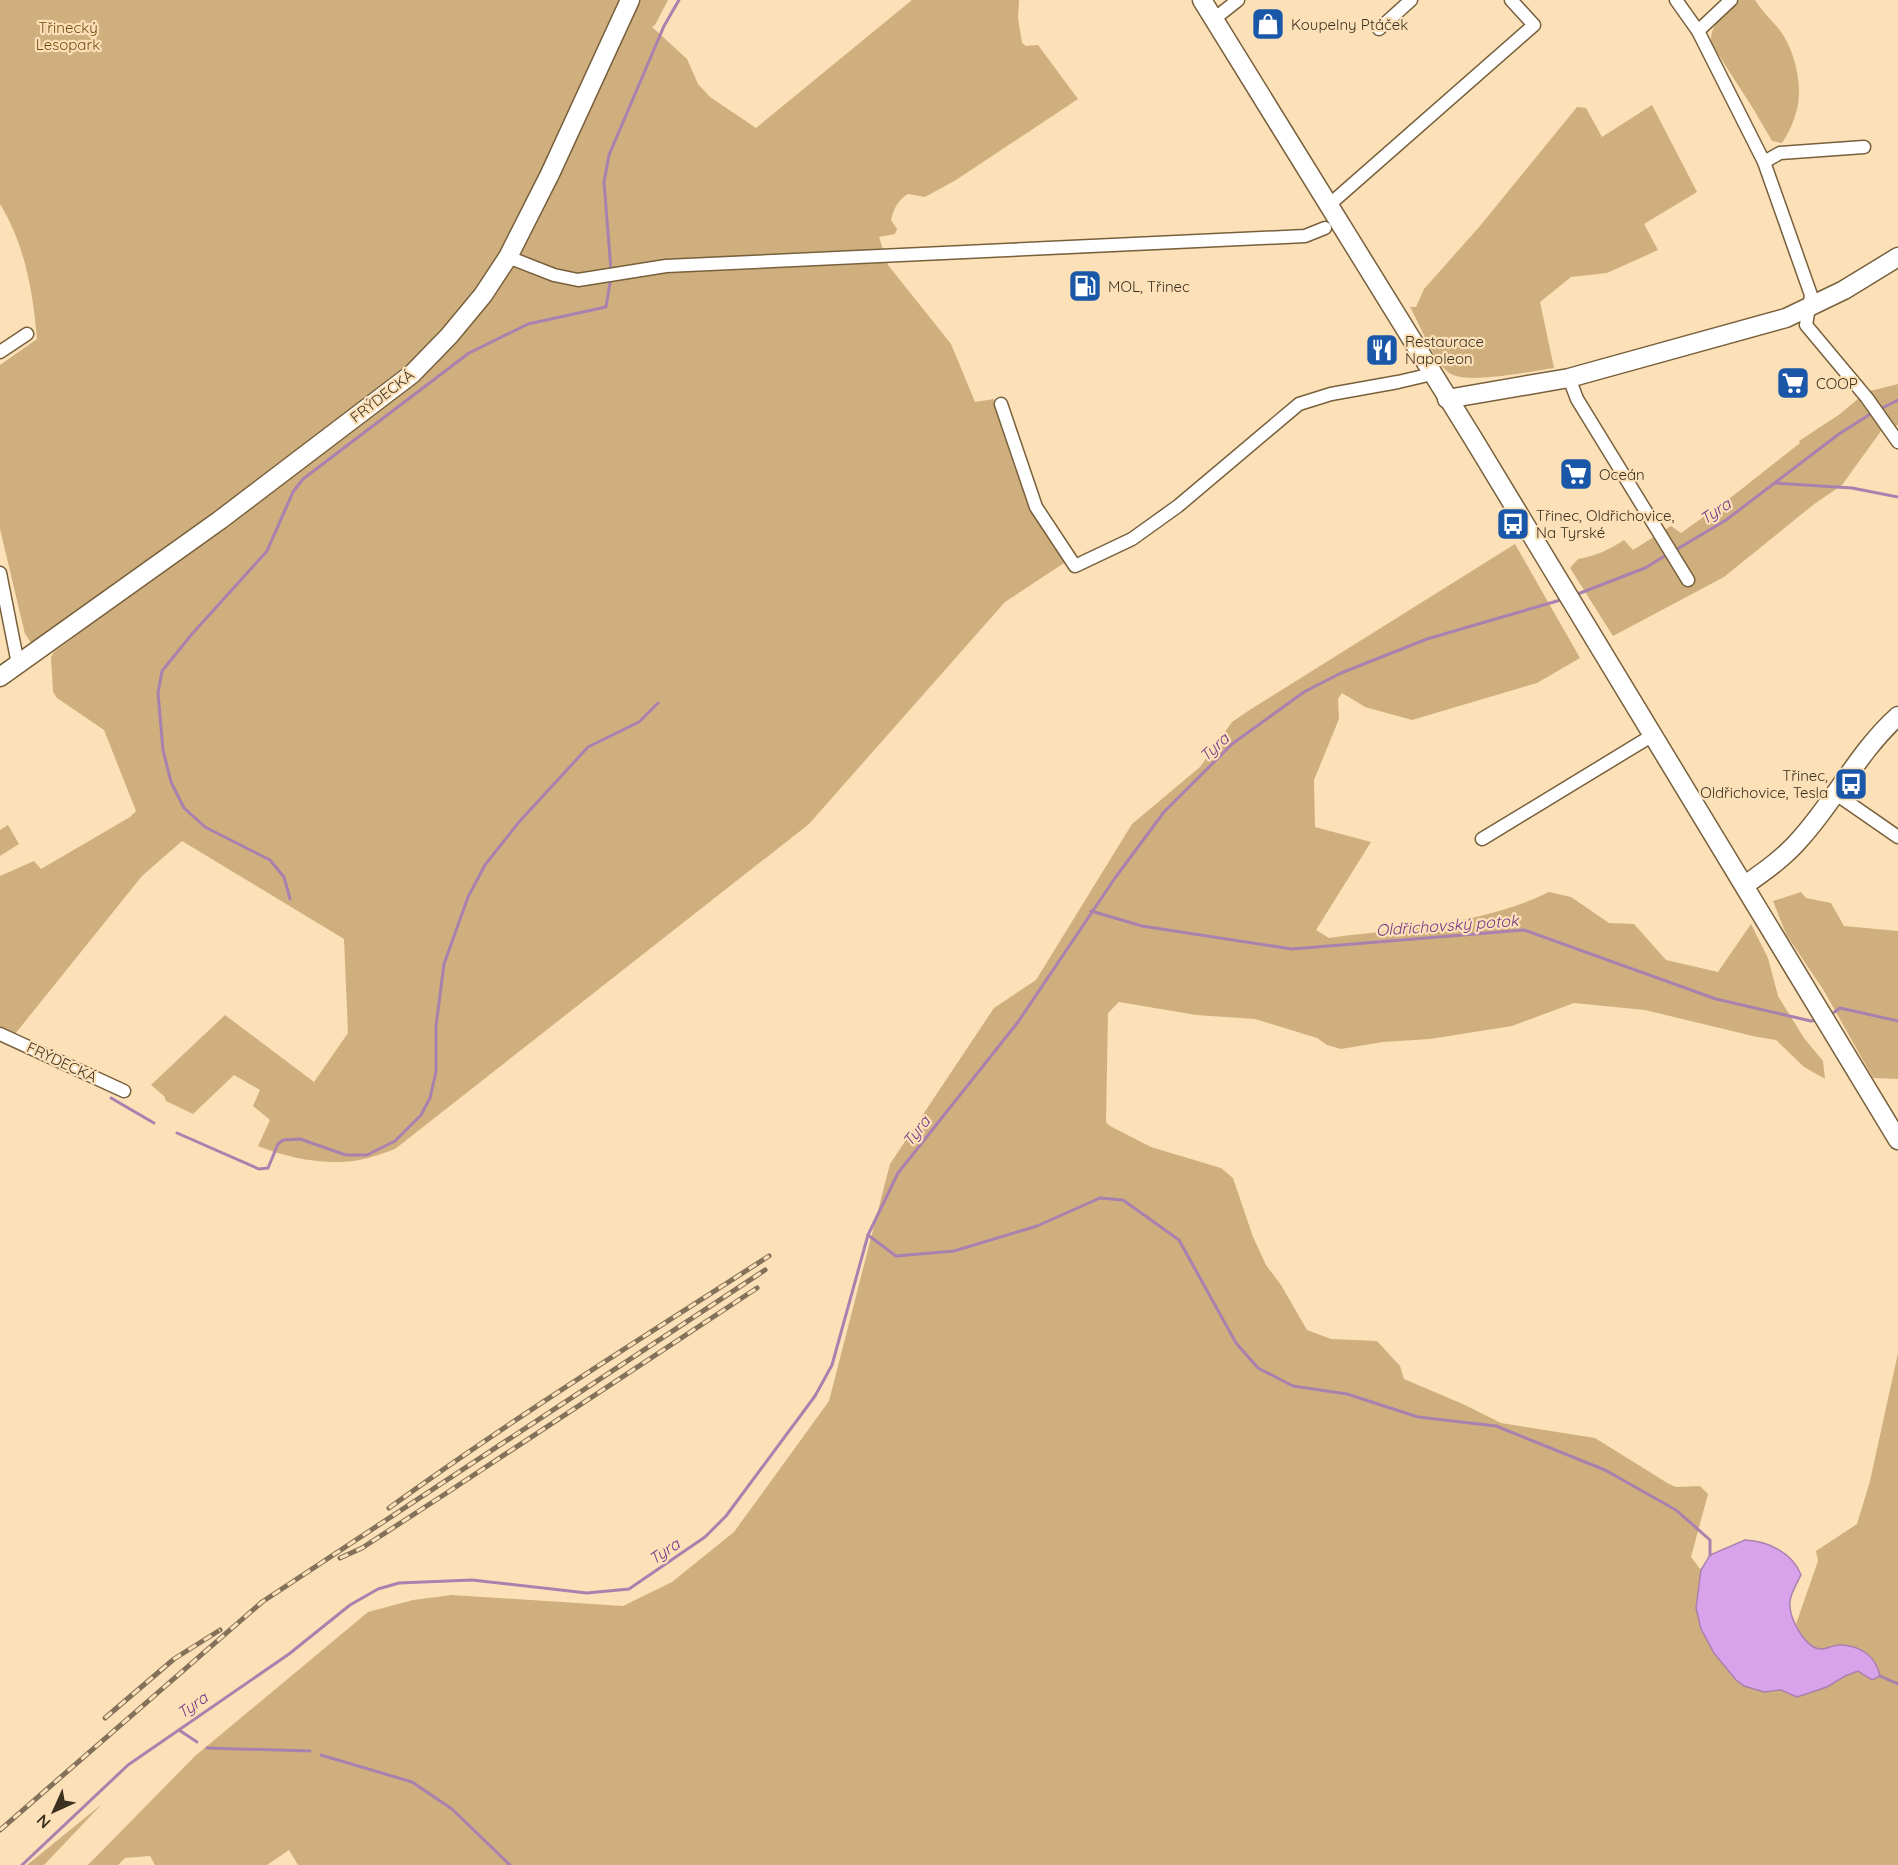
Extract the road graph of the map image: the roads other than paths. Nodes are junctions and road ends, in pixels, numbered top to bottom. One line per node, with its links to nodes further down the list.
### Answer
1 (630, 0): 15 (main road, FRÝDECKÁ)
2 (1202, 0): 8 (main road)
3 (1238, 0): 8 (street)
4 (1411, 0): 9 (street)
5 (1511, 0): 13 (street)
6 (1676, 0): 10 (street)
7 (1731, 0): 10 (street)
8 (1214, 20): 13 (main road)
9 (1379, 30)
10 (1698, 31): 12 (street)
11 (1864, 147): 12 (street)
12 (1764, 162): 17 (street)
13 (1329, 205): 20 (main road)
14 (1325, 228): 15 (street)
15 (508, 257): 27 (main road, FRÝDECKÁ)
16 (1898, 257): 17 (main road)
17 (1807, 309): 21 (main road); 24 (street)
18 (27, 334): 19 (street)
19 (0, 352)
20 (1432, 374): 22 (main road); 23 (street)
21 (1569, 378): 22 (main road); 26 (street)
22 (1448, 399): 30 (main road)
23 (1001, 404)
24 (1898, 442)
25 (0, 573): 27 (street)
26 (1688, 580)
27 (18, 664): 28 (main road, FRÝDECKÁ)
28 (0, 677)
29 (1898, 716): 31 (main road)
30 (1653, 735): 33 (street); 34 (main road)
31 (1836, 794): 32 (street); 34 (main road)
32 (1898, 837)
33 (1482, 839)
34 (1745, 885): 37 (main road)
35 (0, 1034): 36 (street, FRÝDECKÁ)
36 (124, 1091)
37 (1898, 1140)

